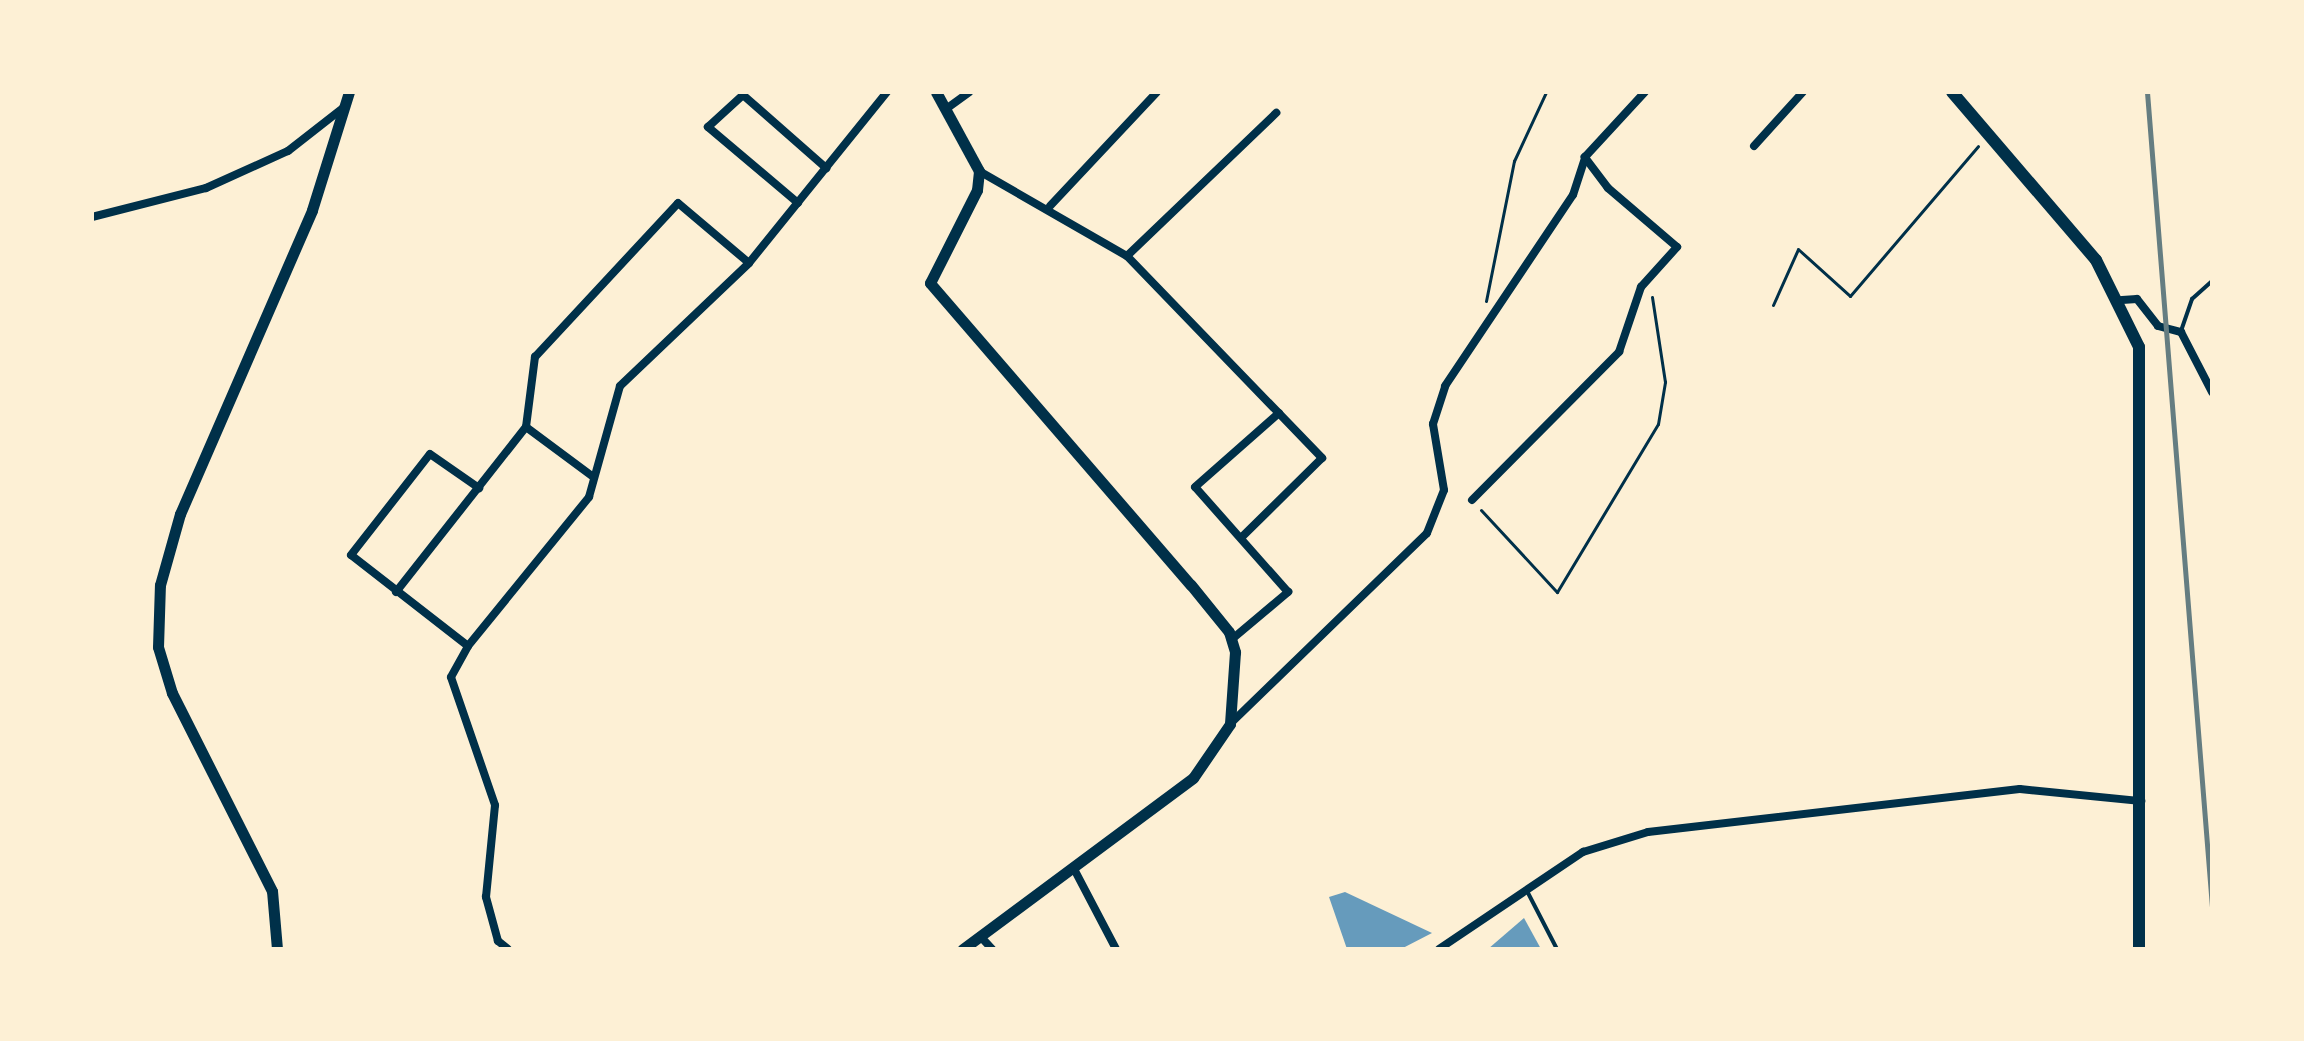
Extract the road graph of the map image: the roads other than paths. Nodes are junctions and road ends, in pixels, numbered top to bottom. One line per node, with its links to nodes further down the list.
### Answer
1 (887, 92): 13 (street)
2 (936, 92): 9 (street)
3 (969, 92): 9 (street)
4 (1157, 92): 16 (street)
5 (1645, 92): 12 (street)
6 (1803, 92): 11 (street)
7 (1952, 92): 21 (main road)
8 (348, 98): 17 (street); 38 (street)
9 (946, 109): 14 (street)
10 (1276, 113): 18 (street)
11 (1754, 146)
12 (1585, 157): 28 (street); 33 (street)
13 (826, 168): 15 (street); 15 (street)
14 (979, 171): 16 (street); 31 (street)
15 (798, 203): 19 (street)
16 (1050, 206): 18 (street)
17 (92, 217)
18 (1127, 256): 24 (street)
19 (749, 263): 25 (street); 26 (street)
20 (2212, 281): 22 (lane)
21 (2122, 300): 22 (street); 34 (main road)
22 (2181, 332): 23 (street)
23 (2212, 392)
24 (1279, 413): 29 (street); 29 (street)
25 (526, 427): 26 (street); 27 (street)
26 (592, 476): 32 (street)
27 (479, 488): 30 (street); 30 (street)
28 (1472, 500)
29 (1242, 537): 31 (street)
30 (396, 592): 32 (street)
31 (1231, 640): 33 (street)
32 (468, 646): 39 (street)
33 (1230, 724): 35 (street)
34 (2142, 801): 36 (street); 45 (main road)
35 (1073, 867): 37 (street); 42 (street)
36 (1526, 888): 43 (street); 44 (lane)
37 (980, 936): 40 (street); 41 (street)
38 (277, 949)
39 (508, 949)
40 (963, 949)
41 (992, 949)
42 (1116, 949)
43 (1439, 949)
44 (1557, 949)
45 (2139, 949)

